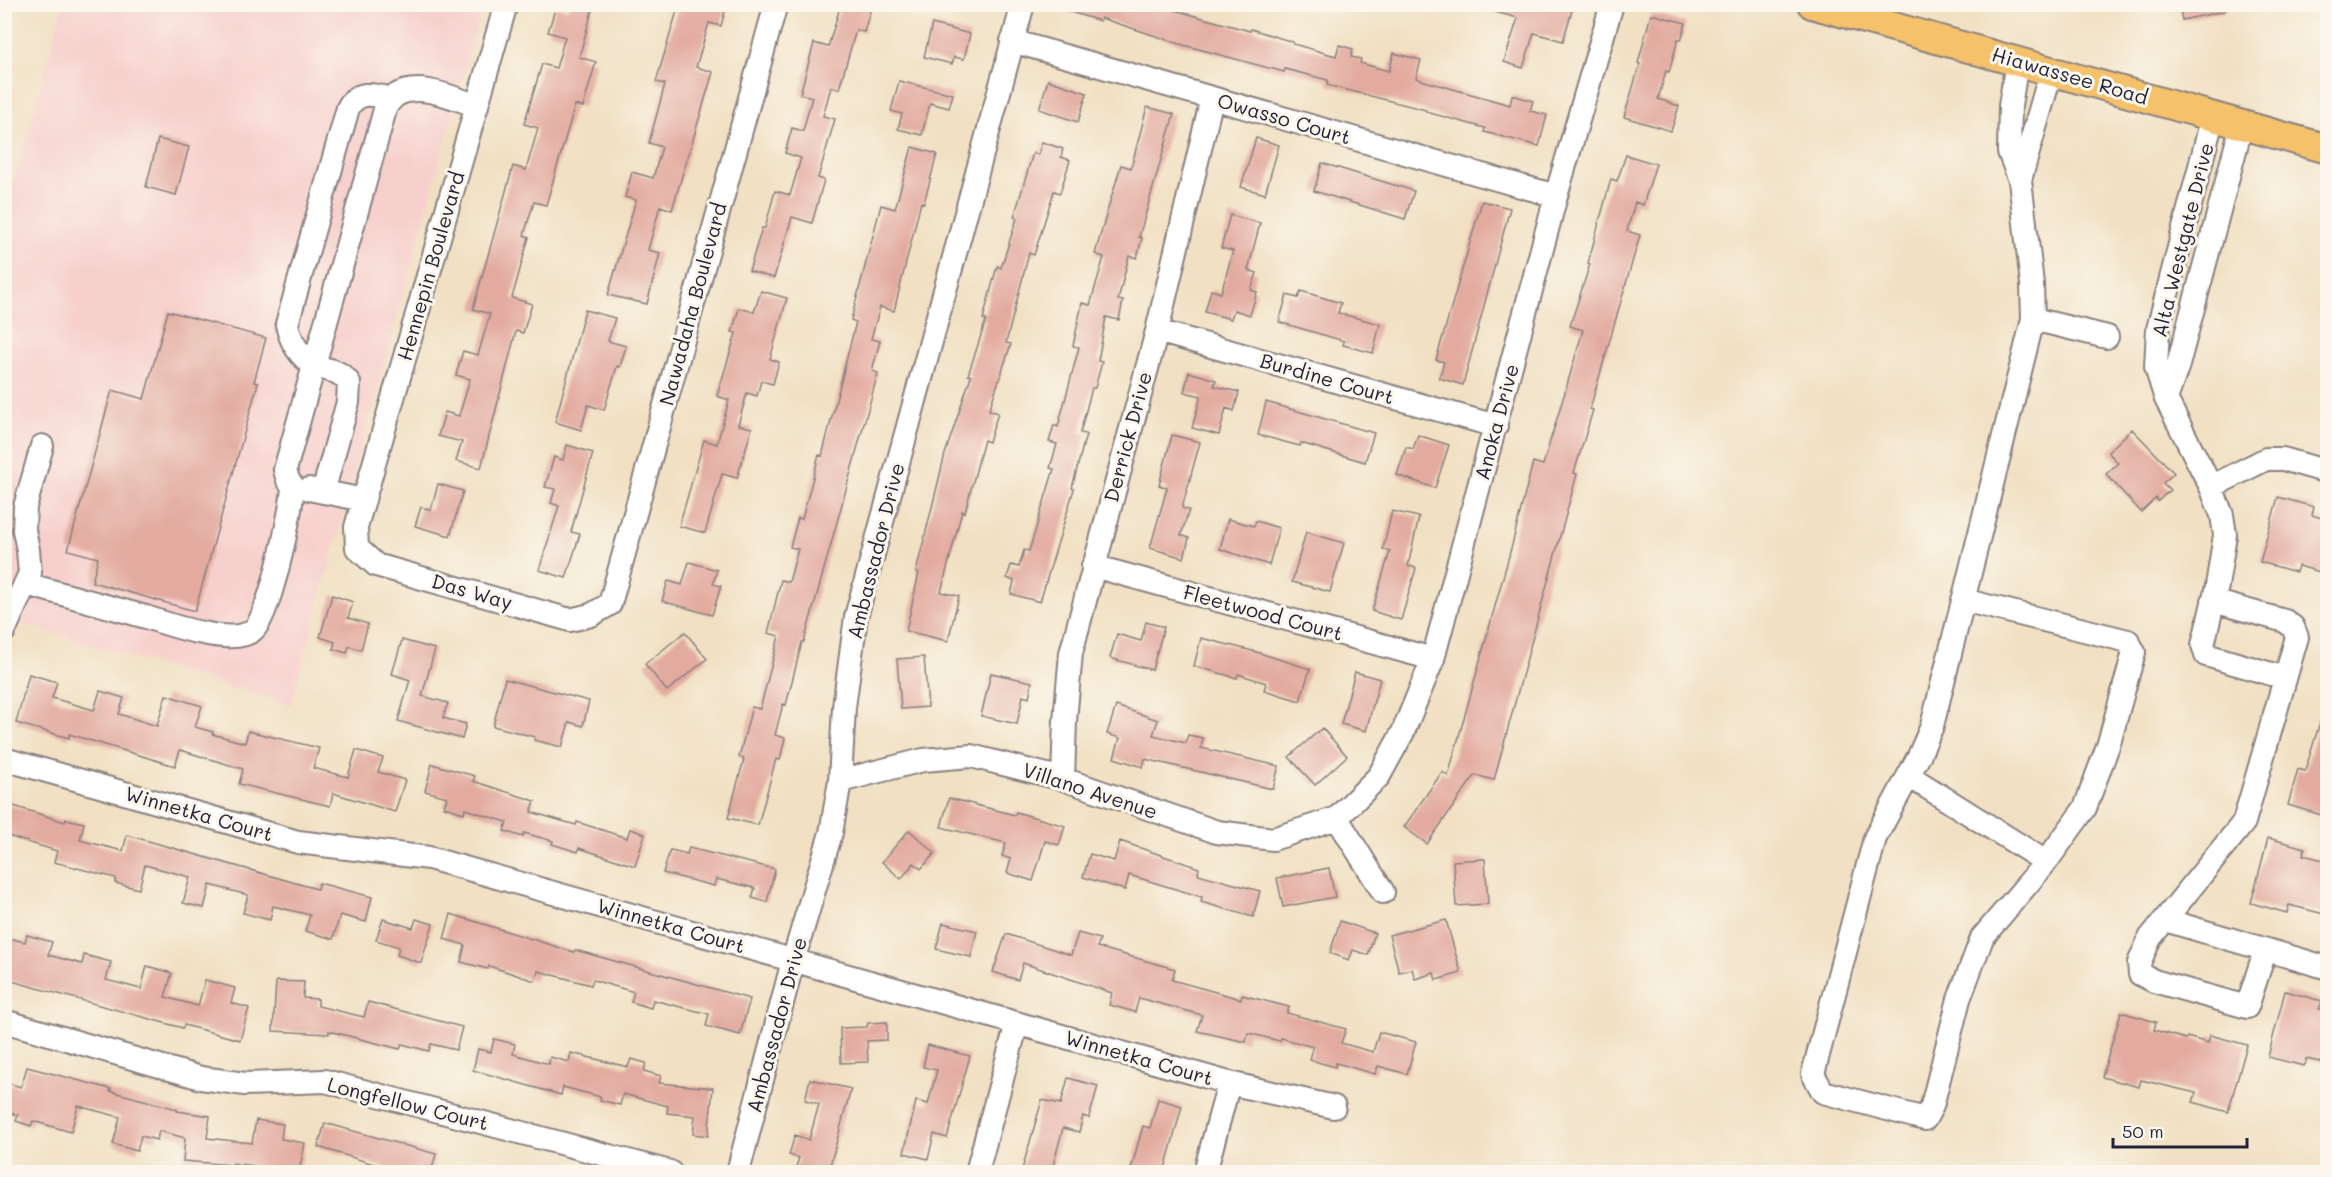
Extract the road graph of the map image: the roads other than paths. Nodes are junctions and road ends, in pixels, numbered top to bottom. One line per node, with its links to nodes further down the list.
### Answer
1 (506, 4): 11 (street, Hennepin Boulevard)
2 (776, 4): 34 (street, Nawadaha Boulevard)
3 (1023, 4): 6 (street, Ambassador Drive)
4 (1612, 4): 16 (street, Anoka Drive)
5 (1814, 5): 7 (main road, Hiawassee Road)
6 (1012, 41): 9 (street, Owasso Court); 41 (street, Ambassador Drive)
7 (2017, 62): 8 (main road, Hiawassee Road); 15 (street)
8 (2051, 72): 12 (main road, Hiawassee Road); 15 (street)
9 (1212, 98): 16 (street, Owasso Court); 18 (street, Derrick Drive)
10 (392, 99): 11 (street); 20 (street); 20 (street)
11 (477, 106): 28 (street, Hennepin Boulevard)
12 (2213, 116): 13 (main road, Hiawassee Road); 21 (street, Alta Westgate Drive)
13 (2242, 124): 14 (main road, Hiawassee Road); 21 (street, Alta Westgate Drive)
14 (2328, 148)
15 (2020, 180): 17 (street)
16 (1556, 196): 22 (street, Anoka Drive)
17 (2033, 319): 19 (street); 32 (street)
18 (1157, 331): 22 (street, Burdine Court); 30 (street, Derrick Drive)
19 (2108, 337)
20 (315, 366): 25 (street); 27 (street)
21 (2166, 399): 26 (street, Alta Westgate Drive)
22 (1496, 426): 36 (street, Anoka Drive)
23 (42, 446): 31 (street)
24 (2328, 472): 26 (street)
25 (293, 486): 27 (street); 31 (street)
26 (2211, 487): 33 (street, Alta Westgate Drive)
27 (323, 492): 28 (street)
28 (364, 500): 29 (street, Hennepin Boulevard)
29 (357, 526): 34 (street, Das Way)
30 (1093, 566): 36 (street, Fleetwood Court); 40 (street, Derrick Drive)
31 (26, 584): 35 (street)
32 (1963, 600): 39 (street); 43 (street)
33 (2213, 601): 37 (street, Alta Westgate Drive); 37 (street)
34 (610, 604)
35 (6, 627)
36 (1433, 659): 42 (street, Anoka Drive)
37 (2285, 678): 45 (street)
38 (4, 759): 47 (street, Winnetka Court)
39 (1909, 776): 43 (street); 43 (street)
40 (1063, 779): 41 (street, Villano Avenue); 42 (street, Villano Avenue)
41 (840, 781): 47 (street, Ambassador Drive)
42 (1337, 818): 44 (street)
43 (2046, 862)
44 (1383, 892)
45 (2165, 920): 46 (street); 46 (street)
46 (2265, 951): 48 (street)
47 (794, 961): 50 (street, Winnetka Court); 54 (street, Ambassador Drive)
48 (2328, 968)
49 (4, 1021): 53 (street, Longfellow Court)
50 (1017, 1023): 51 (street, Winnetka Court); 55 (street)
51 (1229, 1083): 52 (street, Winnetka Court); 56 (street)
52 (1334, 1107)
53 (670, 1173)
54 (738, 1173)
55 (977, 1173)
56 (1205, 1173)

